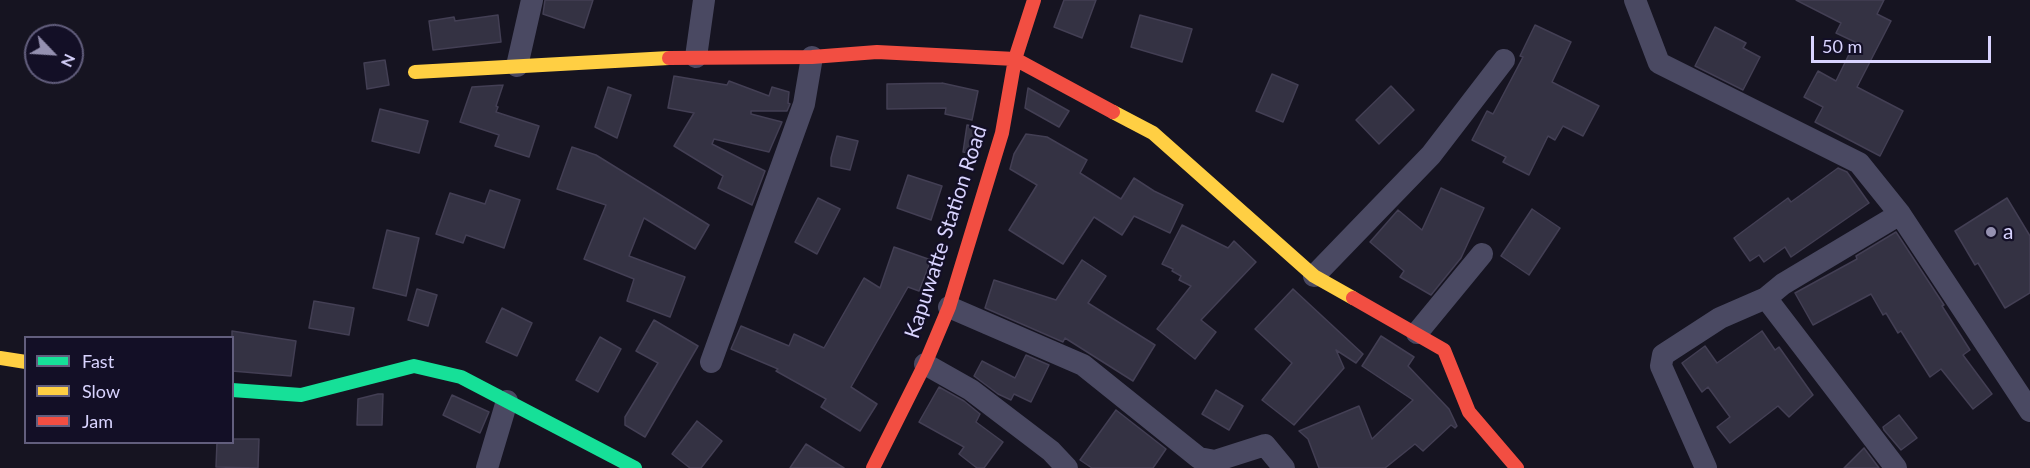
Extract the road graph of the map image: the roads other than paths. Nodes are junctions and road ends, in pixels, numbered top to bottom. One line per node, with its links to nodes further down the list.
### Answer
1 (532, 0): 9 (street)
2 (704, 0): 5 (street)
3 (1034, 0): 7 (street, Kapuwatte Station Road)
4 (1635, 0): 11 (street)
5 (696, 57): 6 (street); 9 (street)
6 (812, 57): 7 (street); 19 (street)
7 (1014, 59): 13 (street); 15 (street, Kapuwatte Station Road)
8 (1504, 60): 13 (street)
9 (517, 66): 10 (street)
10 (415, 72)
11 (1900, 214): 14 (street); 23 (street)
12 (1482, 254): 16 (street)
13 (1314, 276): 16 (street)
14 (1766, 298): 30 (street); 31 (street)
15 (949, 308): 20 (street, Kapuwatte Station Road); 28 (street)
16 (1417, 333): 29 (street)
17 (0, 358): 18 (street)
18 (24, 362)
19 (711, 362)
20 (925, 364): 26 (street, Kapuwatte Station Road); 27 (street)
21 (234, 390): 22 (street)
22 (507, 401): 24 (street); 25 (street)
23 (2030, 411)
24 (486, 468)
25 (635, 468)
26 (873, 468)
27 (1067, 468)
28 (1284, 468)
29 (1517, 468)
30 (1706, 468)
31 (1896, 468)

